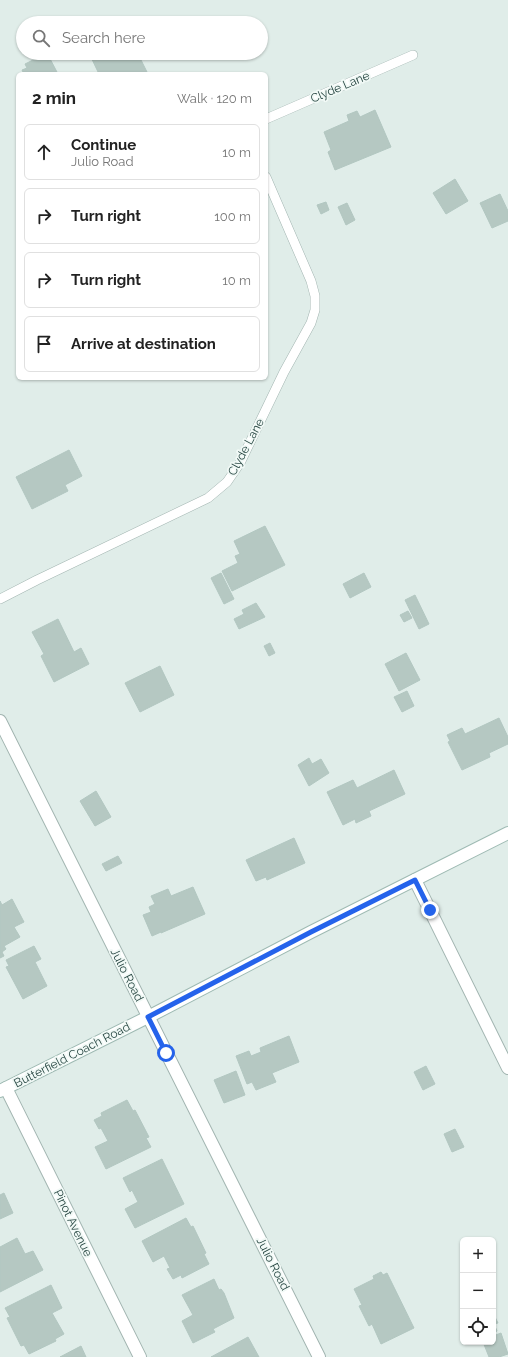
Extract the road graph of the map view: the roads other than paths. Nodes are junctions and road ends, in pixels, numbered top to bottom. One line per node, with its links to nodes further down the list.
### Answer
1 (413, 55): 2 (lane, Clyde Lane)
2 (268, 117)
3 (268, 182): 4 (lane, Clyde Lane)
4 (0, 600)
5 (0, 721): 8 (street, Julio Road)
6 (508, 833): 7 (street, Butterfield Coach Road)
7 (415, 880): 8 (street, Butterfield Coach Road); 9 (street)
8 (148, 1017): 10 (street, Butterfield Coach Road); 12 (street, Julio Road)
9 (508, 1068)
10 (3, 1090): 11 (street, Pinot Avenue)
11 (140, 1357)
12 (319, 1357)

